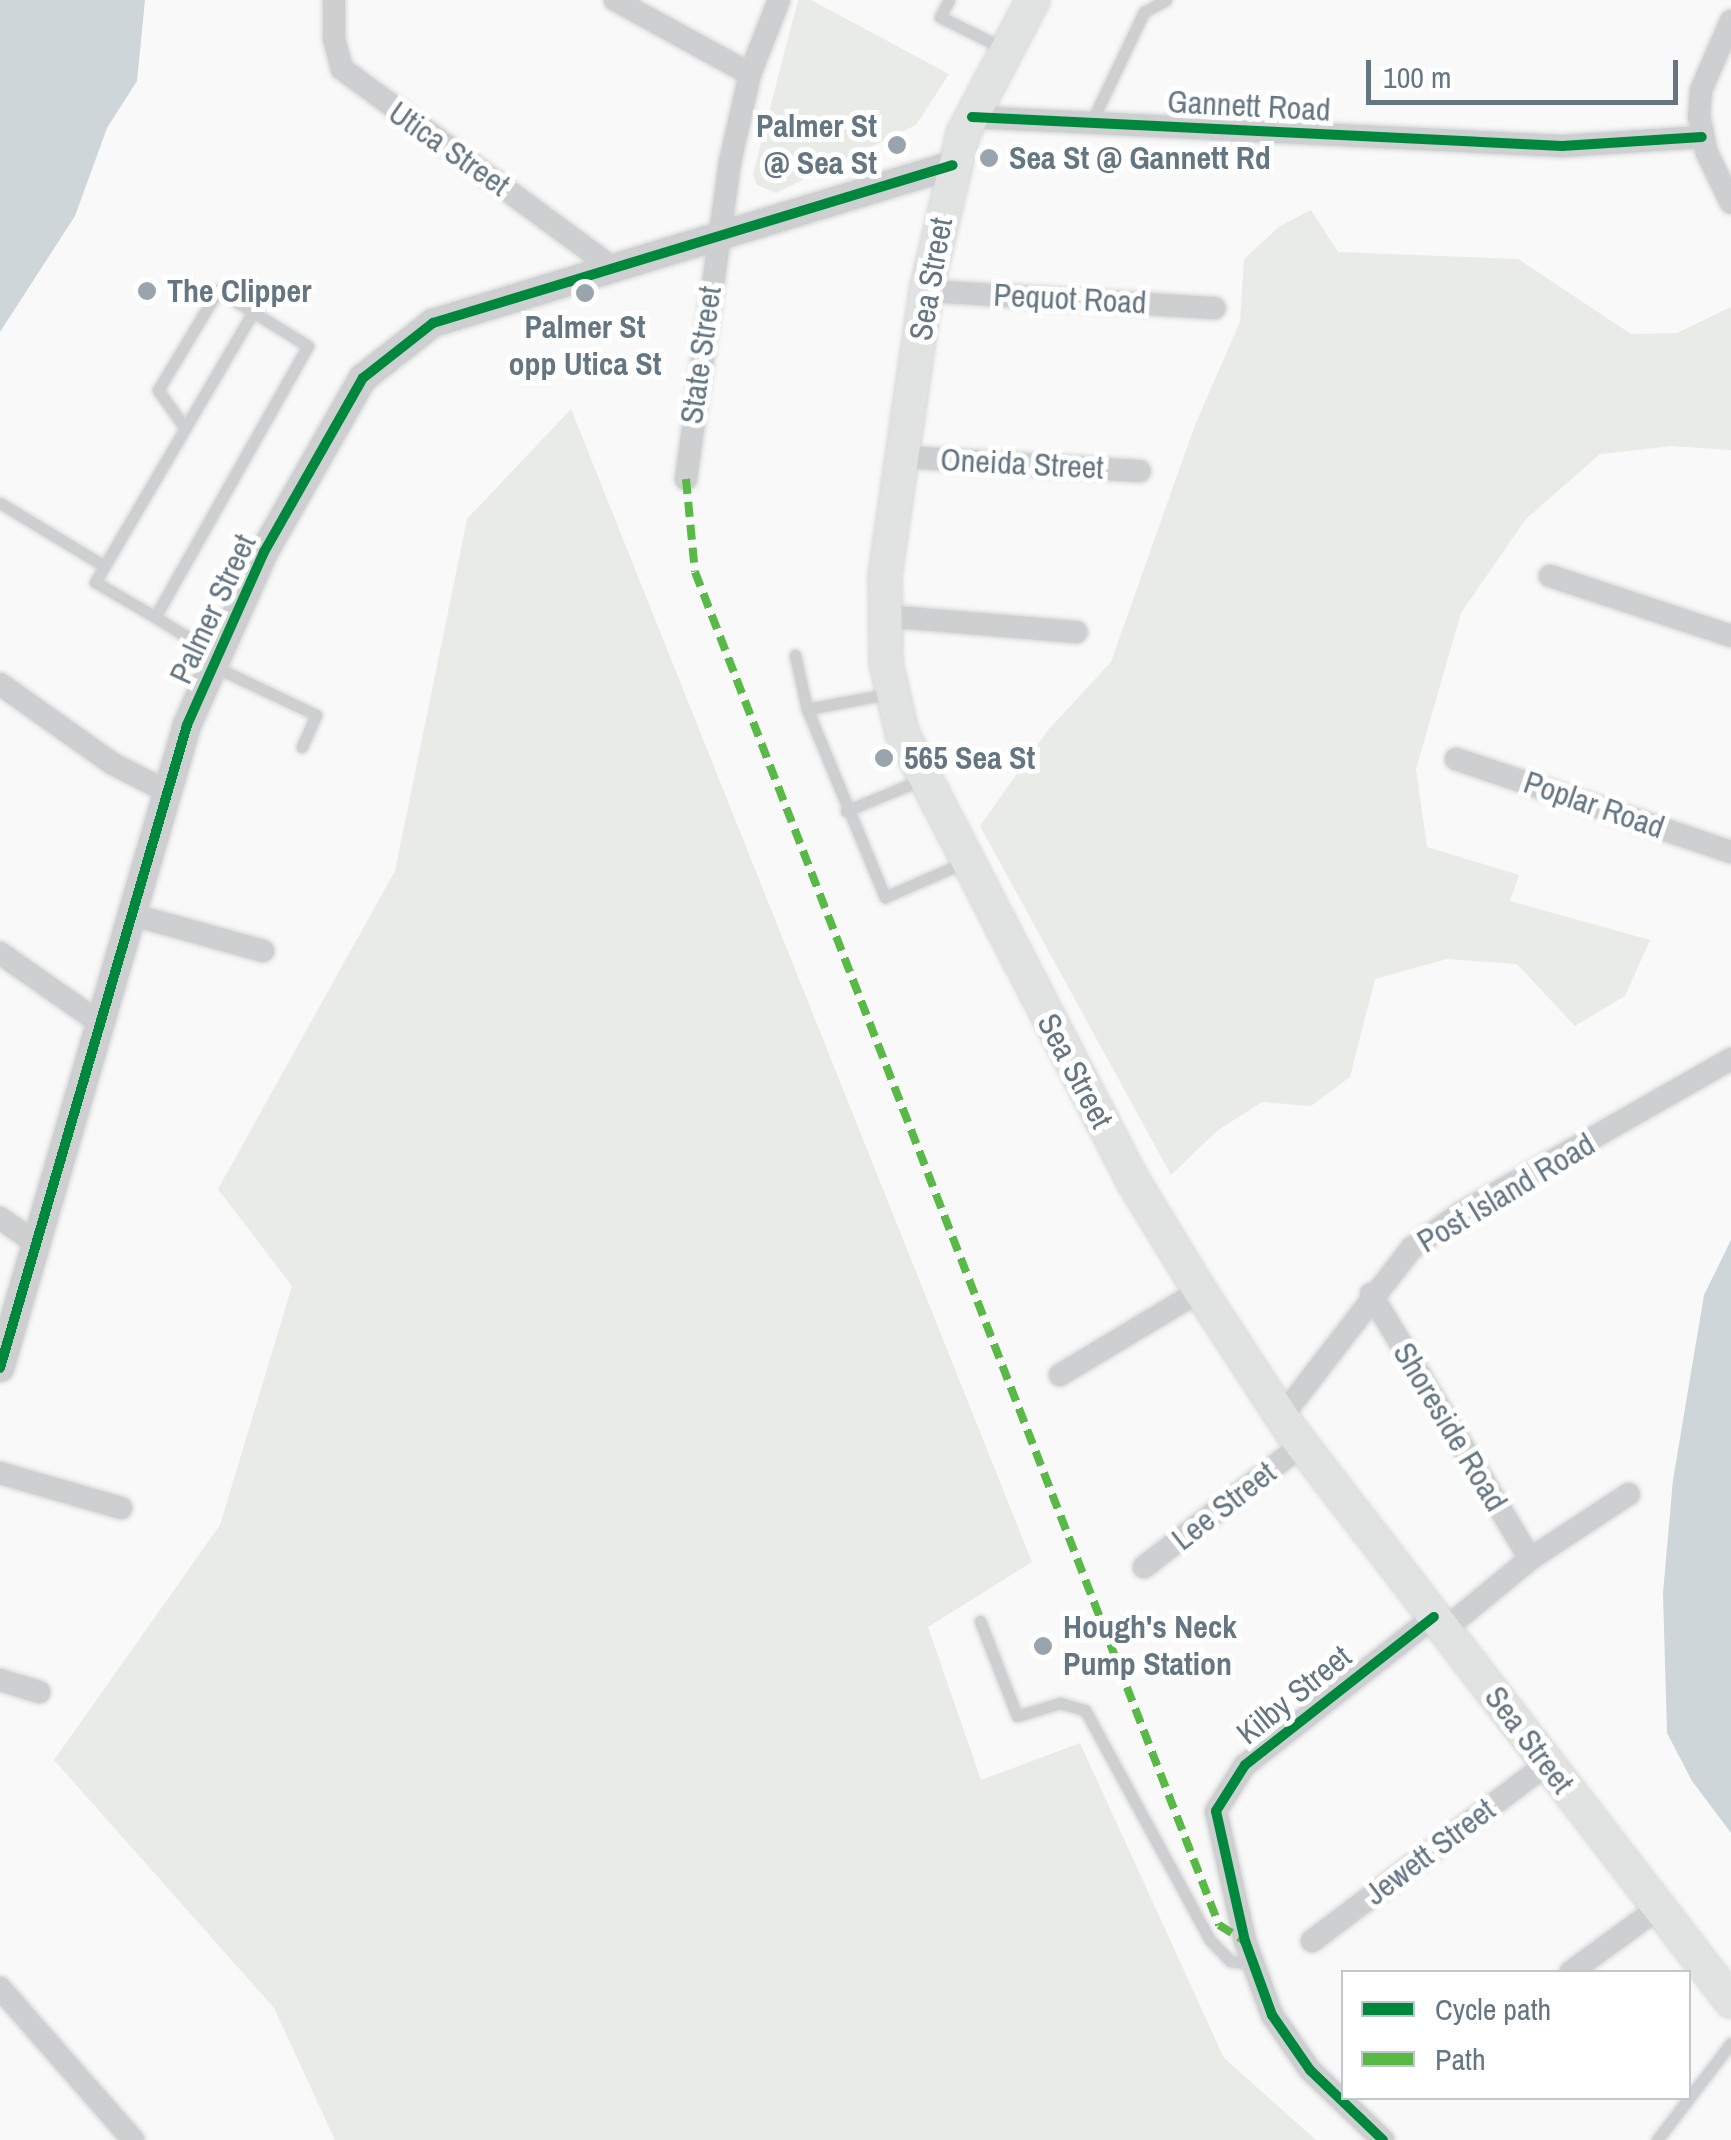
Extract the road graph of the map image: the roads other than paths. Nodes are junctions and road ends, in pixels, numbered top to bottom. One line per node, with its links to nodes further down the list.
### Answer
1 (334, 0): 16 (street, Utica Street)
2 (615, 0): 9 (street)
3 (779, 0): 9 (street, State Street)
4 (949, 0): 8 (lane)
5 (1033, 0): 8 (main road, Sea Street)
6 (1166, 0): 11 (lane)
7 (1731, 20): 12 (street)
8 (1006, 50): 10 (main road, Sea Street)
9 (750, 74): 15 (street, State Street)
10 (972, 117): 11 (street, Gannett Road); 13 (main road, Sea Street)
11 (1091, 124): 12 (street, Gannett Road)
12 (1702, 137): 14 (street)
13 (953, 165): 15 (street, Palmer Street); 17 (main road, Sea Street)
14 (1731, 202)
15 (718, 237): 16 (street, Palmer Street); 23 (street, State Street)
16 (614, 269): 32 (street, Palmer Street)
17 (926, 290): 18 (street, Pequot Road); 21 (main road, Sea Street)
18 (1214, 308)
19 (253, 312): 20 (lane); 20 (lane); 28 (lane)
20 (185, 428): 25 (lane)
21 (903, 456): 22 (street, Oneida Street); 27 (main road, Sea Street)
22 (1140, 471)
23 (686, 479)
24 (0, 503): 25 (lane)
25 (104, 566): 28 (lane)
26 (1550, 576): 30 (street)
27 (884, 616): 29 (street); 34 (main road, Sea Street)
28 (155, 618): 32 (lane)
29 (1076, 632)
30 (1731, 636)
31 (795, 655): 35 (lane)
32 (216, 658): 36 (lane); 39 (street, Palmer Street)
33 (0, 684): 39 (street)
34 (892, 693): 35 (lane); 38 (main road, Sea Street)
35 (807, 709): 40 (lane)
36 (302, 747)
37 (1456, 758): 41 (street, Poplar Road)
38 (921, 780): 40 (lane); 42 (main road, Sea Street)
39 (166, 791): 43 (street, Palmer Street)
40 (846, 811): 42 (lane)
41 (1731, 852)
42 (965, 862): 50 (main road, Sea Street)
43 (130, 914): 45 (street); 46 (street, Palmer Street)
44 (0, 952): 46 (street)
45 (263, 952)
46 (100, 1023): 49 (street, Palmer Street)
47 (1731, 1059): 51 (street, Post Island Road)
48 (0, 1218): 49 (street)
49 (36, 1243): 52 (street, Palmer Street)
50 (1200, 1292): 53 (street); 54 (main road, Sea Street)
51 (1370, 1294): 54 (street, Post Island Road); 59 (street, Shoreside Road)
52 (0, 1368)
53 (1060, 1375)
54 (1282, 1416): 55 (main road, Sea Street)
55 (1303, 1444): 60 (street, Lee Street); 62 (main road, Sea Street)
56 (0, 1473): 58 (street)
57 (1629, 1494): 59 (street)
58 (121, 1508)
59 (1530, 1560): 62 (street)
60 (1144, 1567)
61 (980, 1621): 68 (lane)
62 (1439, 1623): 65 (main road, Sea Street); 68 (street, Kilby Street)
63 (0, 1680): 64 (street)
64 (39, 1692)
65 (1547, 1764): 66 (main road, Sea Street); 67 (street, Jewett Street)
66 (1657, 1909): 69 (street); 71 (main road, Sea Street)
67 (1312, 1941)
68 (1252, 1964): 76 (street, Kilby Street)
69 (1574, 1970)
70 (0, 1988): 75 (street)
71 (1731, 2001)
72 (1731, 2043): 73 (lane)
73 (1691, 2095)
74 (1688, 2100): 77 (lane)
75 (133, 2140)
76 (1383, 2140)
77 (1657, 2140)

